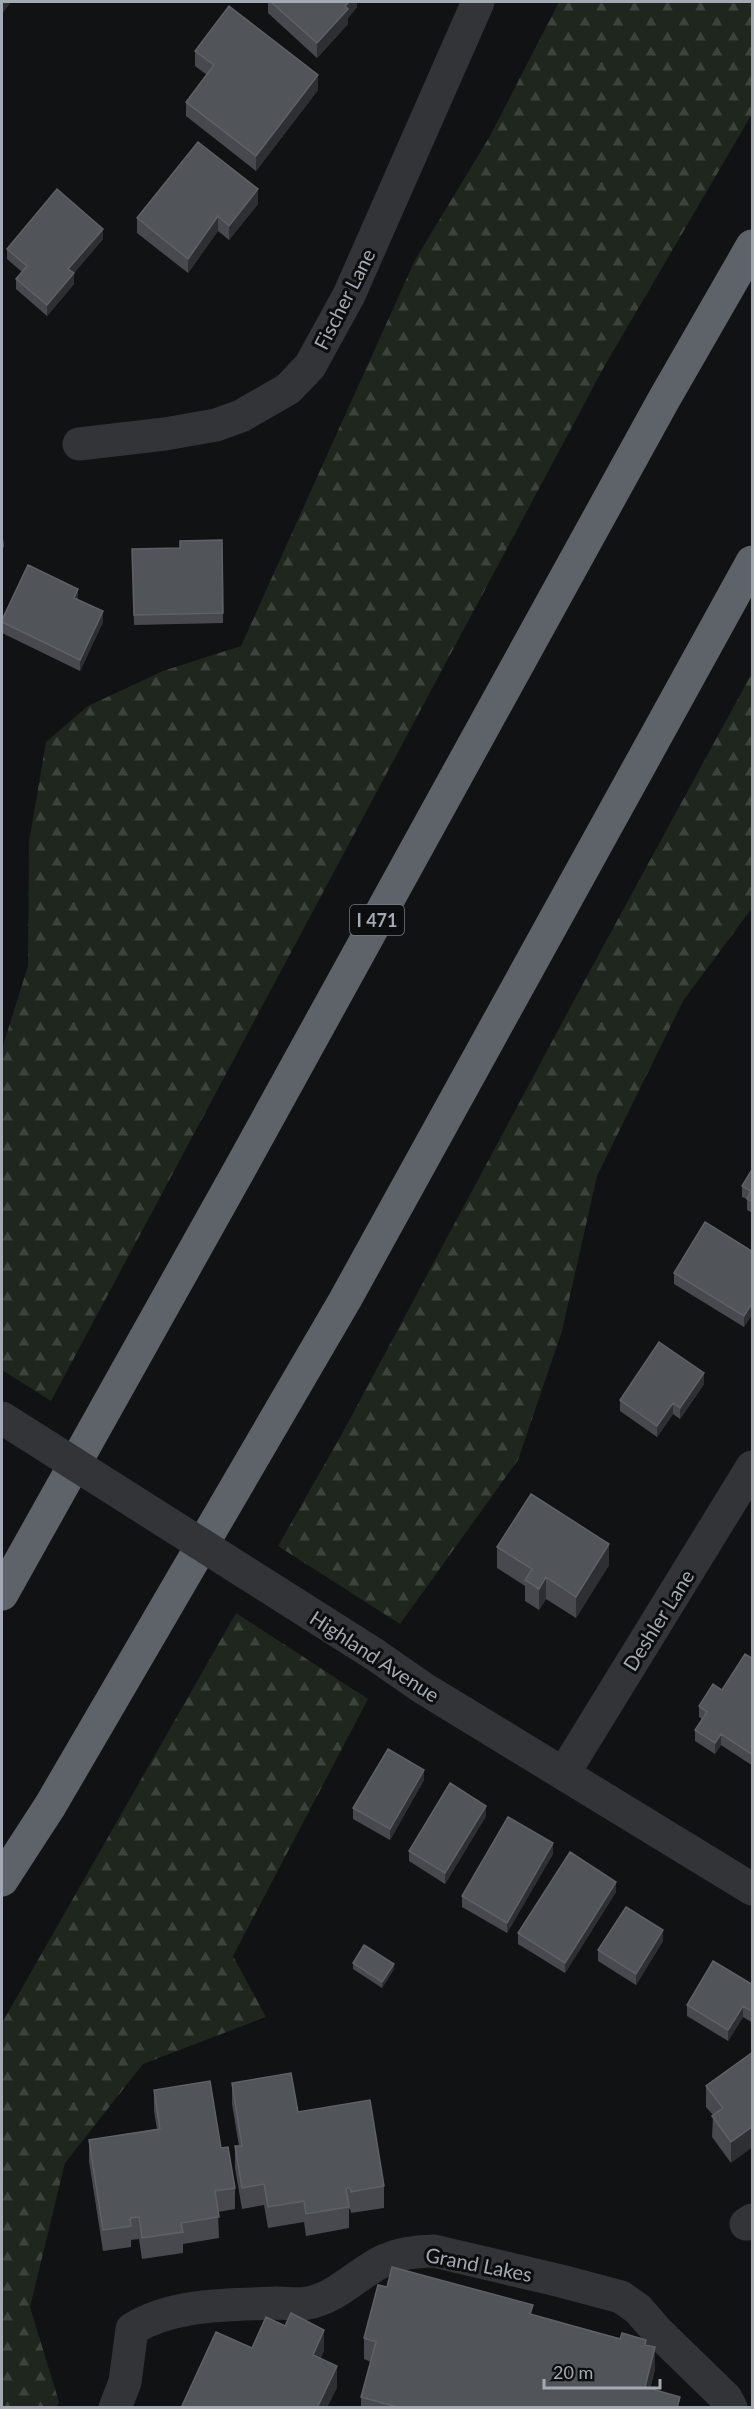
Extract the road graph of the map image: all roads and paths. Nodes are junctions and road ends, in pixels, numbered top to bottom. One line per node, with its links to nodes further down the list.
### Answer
1 (478, 2): 3 (street, Fischer Lane)
2 (753, 246): 7 (highway, I 471)
3 (79, 444)
4 (753, 562): 9 (highway)
5 (2, 1418): 8 (street, Highland Avenue, bridge)
6 (753, 1467): 8 (street, Deshler Lane)
7 (2, 1594)
8 (564, 1773): 10 (street, Highland Avenue)
9 (2, 1880)
10 (753, 1889)
11 (115, 2408): 12 (street, Grand Lakes)
12 (731, 2408)

